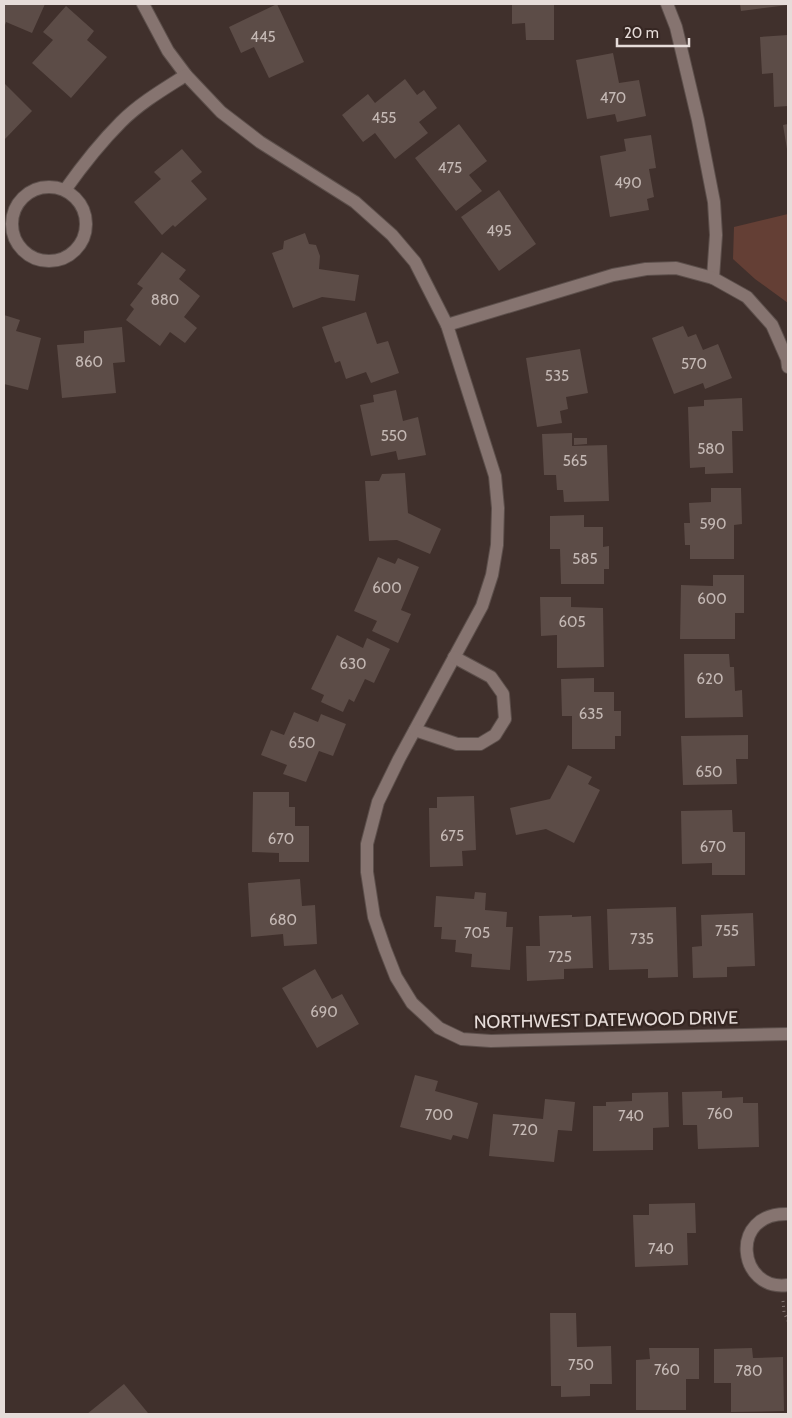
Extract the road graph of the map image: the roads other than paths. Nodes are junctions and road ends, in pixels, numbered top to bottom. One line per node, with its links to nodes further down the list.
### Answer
1 (143, 4): 3 (street, NORTHWEST DATEWOOD DRIVE)
2 (667, 4): 5 (street)
3 (186, 74): 4 (street); 6 (street, NORTHWEST DATEWOOD DRIVE)
4 (65, 190): 4 (street)
5 (713, 278): 6 (street); 7 (street)
6 (447, 325): 8 (street, NORTHWEST DATEWOOD DRIVE)
7 (788, 367)
8 (454, 657): 9 (street, NORTHWEST DATEWOOD DRIVE); 9 (street)
9 (415, 730): 10 (street, NORTHWEST DATEWOOD DRIVE)
10 (788, 1034)
11 (788, 1214): 12 (street)
12 (788, 1285)

